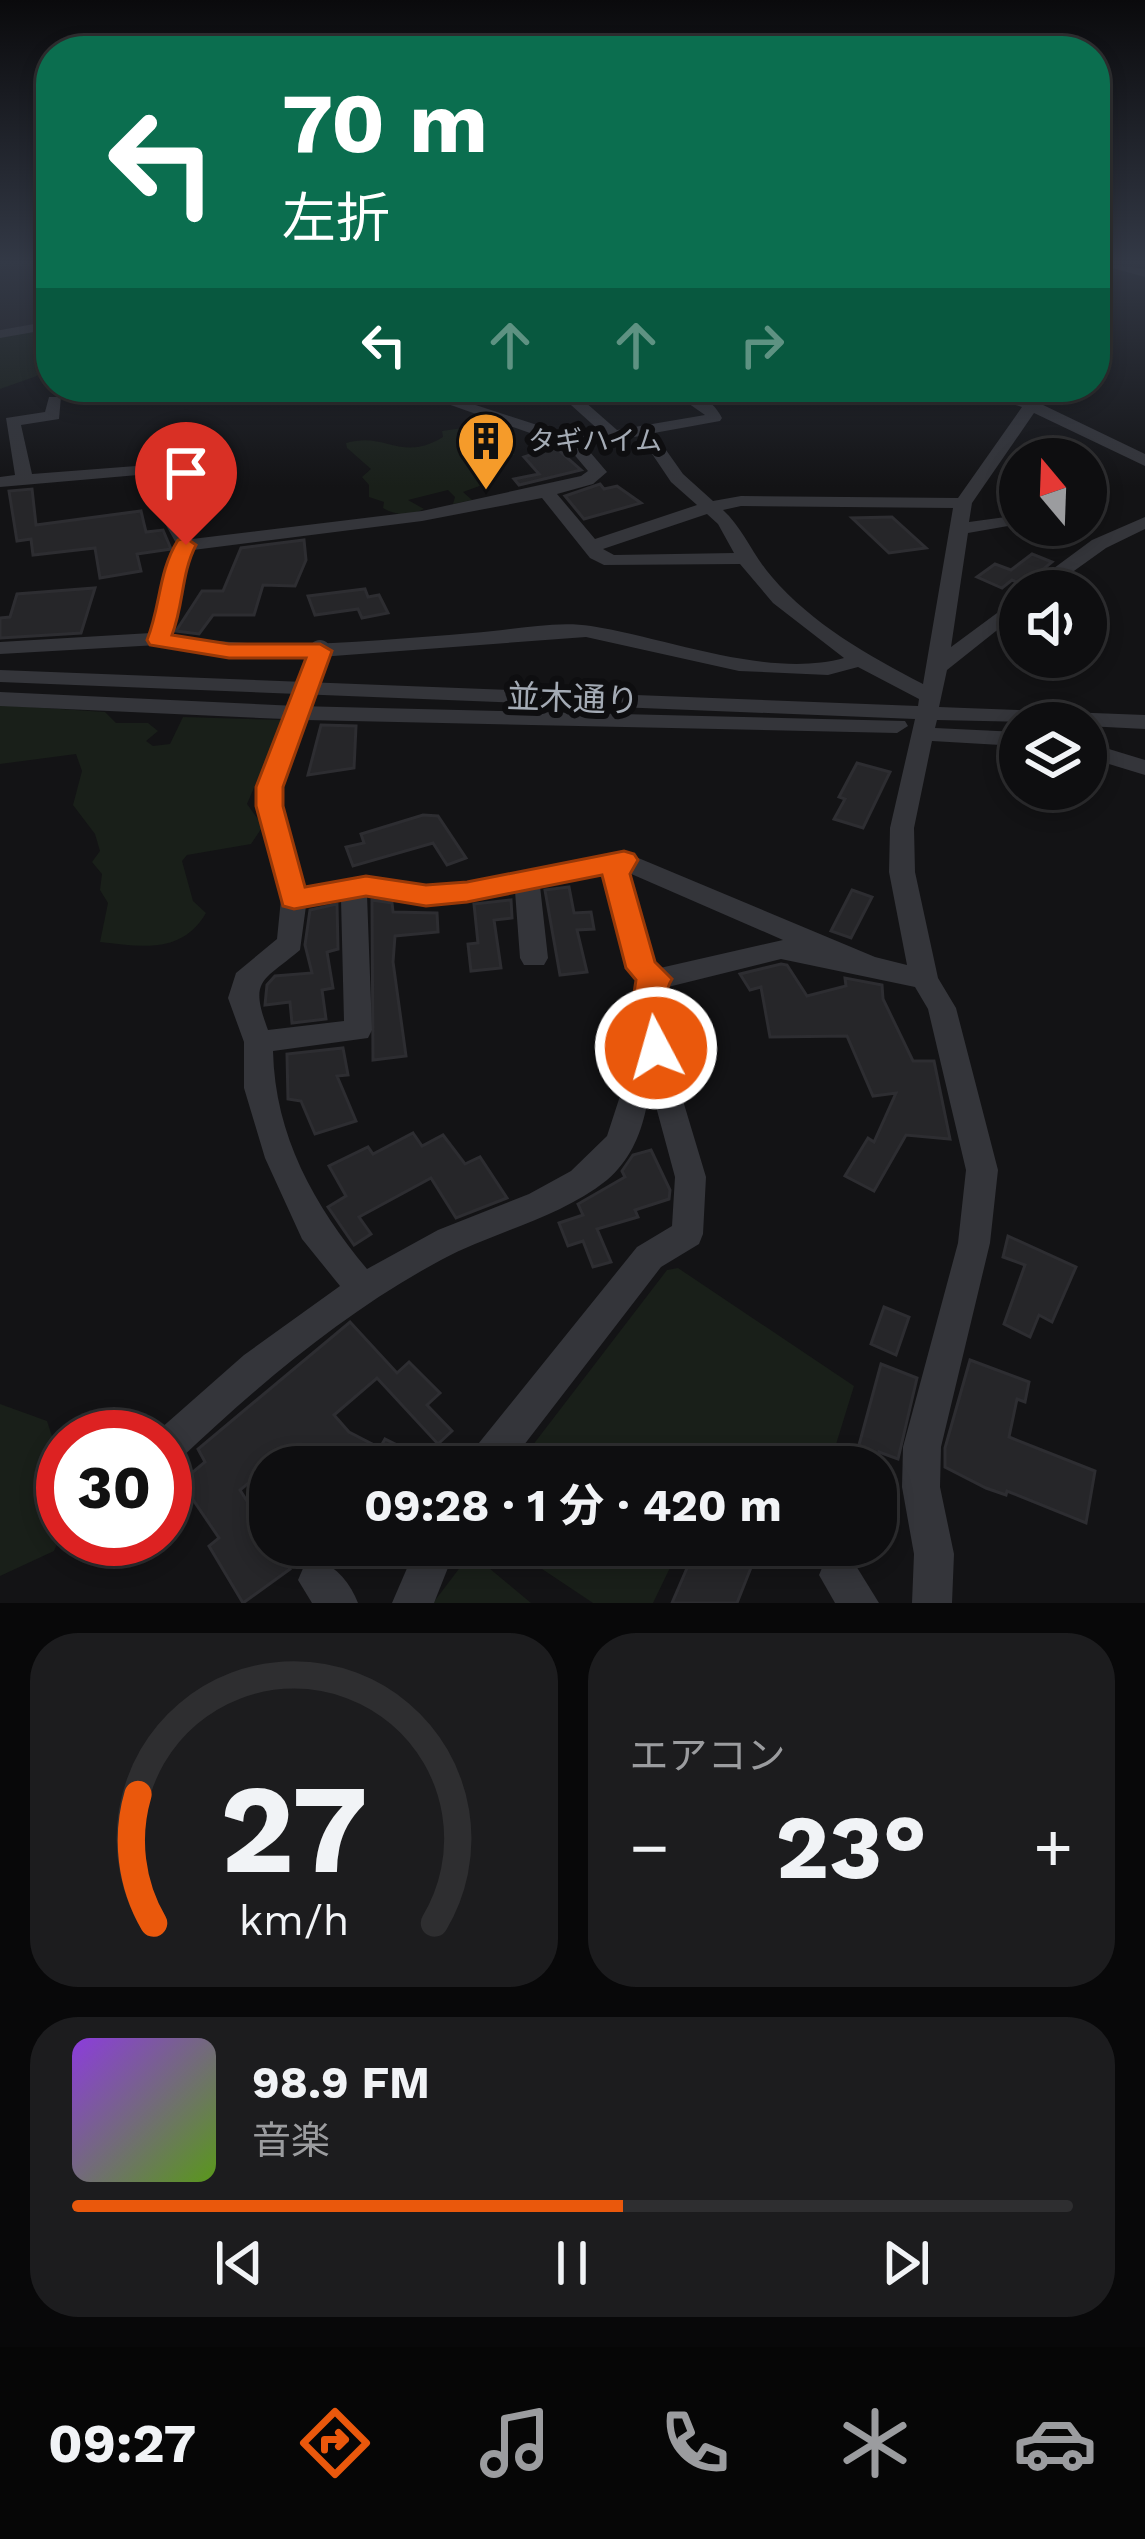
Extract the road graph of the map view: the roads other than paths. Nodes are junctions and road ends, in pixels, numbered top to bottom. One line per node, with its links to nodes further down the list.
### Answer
1 (55, 402): 11 (street)
2 (451, 402): 9 (street)
3 (576, 402): 8 (street)
4 (697, 402): 7 (street)
5 (1028, 402): 15 (street)
6 (1042, 402): 10 (street)
7 (644, 430): 8 (street); 14 (street)
8 (611, 434): 9 (street)
9 (573, 442): 13 (street)
10 (1145, 461)
11 (24, 478): 12 (street); 18 (street)
12 (0, 482)
13 (546, 492): 18 (street); 19 (street)
14 (713, 506): 15 (street); 19 (street); 20 (street)
15 (960, 516): 16 (street); 29 (street)
16 (999, 520)
17 (1145, 522): 21 (street)
18 (186, 545): 23 (street)
19 (591, 547): 20 (street)
20 (746, 558): 26 (street)
21 (1062, 570)
22 (999, 625): 29 (street)
23 (158, 640): 24 (street); 25 (street)
24 (0, 648)
25 (320, 651): 26 (street); 30 (street, bridge)
26 (860, 660): 29 (street)
27 (0, 676): 29 (street, 並木通り)
28 (0, 699): 30 (street)
29 (929, 703): 30 (street); 31 (street, 並木通り); 32 (street); 42 (street)
30 (297, 713): 38 (street)
31 (1145, 722)
32 (999, 731)
33 (1107, 756): 34 (street)
34 (1145, 768)
35 (624, 860): 36 (street); 40 (street); 41 (street)
36 (527, 882): 37 (street); 39 (street)
37 (354, 889): 38 (street); 43 (street)
38 (294, 899): 43 (street)
39 (534, 958)
40 (868, 965): 41 (street); 42 (street)
41 (656, 979): 44 (street)
42 (924, 979): 50 (street)
43 (258, 1042): 45 (street)
44 (663, 1084): 45 (street); 47 (street)
45 (364, 1291): 46 (street)
46 (192, 1422)
47 (500, 1446)
48 (431, 1566): 49 (street)
49 (412, 1603)
50 (932, 1603)

